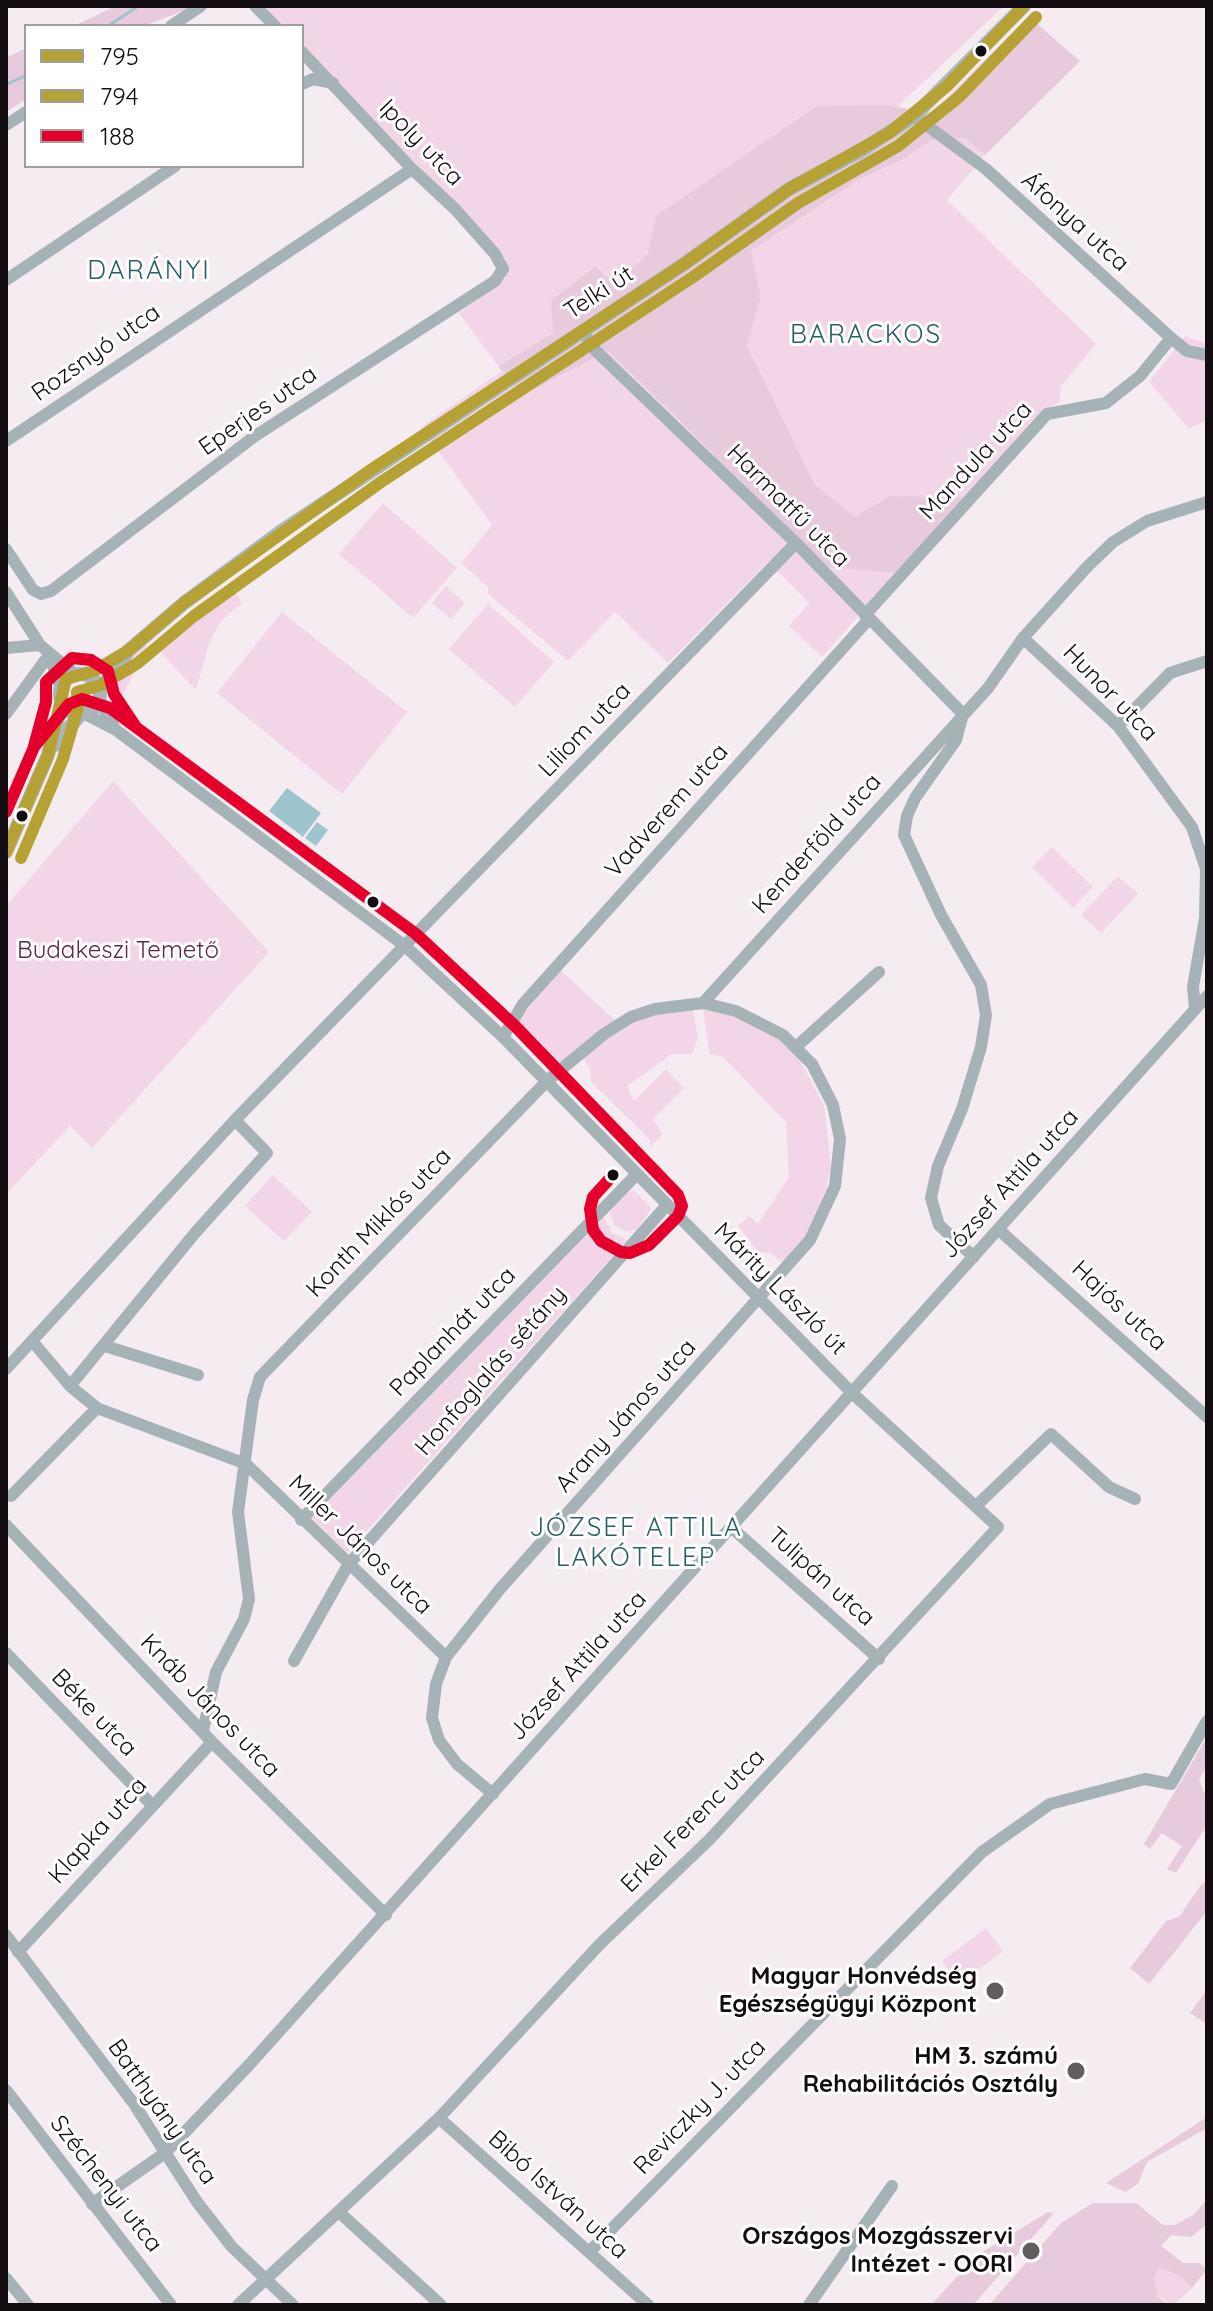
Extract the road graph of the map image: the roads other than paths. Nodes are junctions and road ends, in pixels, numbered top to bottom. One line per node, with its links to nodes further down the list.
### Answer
1 (201, 6): 4 (street)
2 (255, 6): 5 (street)
3 (1024, 6): 10 (main road, Telki út)
4 (174, 24)
5 (273, 24)
6 (304, 54): 8 (street, Ipoly utca)
7 (304, 83): 8 (street)
8 (333, 83): 13 (street, Ipoly utca)
9 (24, 113): 11 (street)
10 (914, 116): 16 (main road, Telki út); 17 (street, Áfonya utca)
11 (6, 125)
12 (172, 168): 15 (street)
13 (412, 169): 14 (street, Ipoly utca); 19 (street, Rozsnyó utca)
14 (503, 269): 22 (street, Eperjes utca)
15 (6, 280)
16 (582, 331): 21 (street, Harmatfű utca); 28 (main road, Telki út)
17 (1171, 338): 18 (street, Áfonya utca); 24 (street, Mandula utca)
18 (1207, 355)
19 (6, 441)
20 (1207, 502): 25 (street, Kenderföld utca)
21 (796, 543): 24 (street, Harmatfű utca); 41 (street, Liliom utca)
22 (6, 549)
23 (6, 592): 27 (street)
24 (867, 617): 36 (street, Harmatfű utca); 46 (street, Vadverem utca)
25 (1023, 638): 36 (street, Kenderföld utca); 37 (street, Hunor utca)
26 (6, 648): 27 (street)
27 (45, 650): 30 (street); 31 (street); 34 (street)
28 (129, 650): 30 (main road); 32 (main road)
29 (1207, 661): 37 (street)
30 (80, 674): 31 (main road); 32 (main road)
31 (61, 688): 33 (main road)
32 (100, 695): 35 (main road); 38 (street, Márity László út)
33 (62, 704): 35 (main road); 39 (main road)
34 (6, 714)
35 (82, 714): 38 (street, Márity László út); 39 (main road)
36 (963, 714): 44 (street, Kenderföld utca); 53 (street)
37 (1118, 726): 45 (street, Hunor utca)
38 (116, 730): 41 (street, Márity László út)
39 (48, 755): 40 (main road)
40 (6, 852)
41 (405, 946): 46 (street, Márity László út); 49 (street, Liliom utca)
42 (879, 972): 47 (street)
43 (1207, 996): 45 (street, József Attila utca)
44 (703, 1003): 47 (street); 48 (street, Konth Miklós utca)
45 (1195, 1009): 52 (street, József Attila utca)
46 (503, 1037): 48 (street, Márity László út)
47 (797, 1046): 54 (street, Arany János utca)
48 (547, 1081): 50 (street, Márity László út); 63 (street, Konth Miklós utca)
49 (235, 1120): 55 (street, Liliom utca); 56 (street)
50 (636, 1175): 51 (street, Márity László út); 67 (street, Paplanhát utca)
51 (666, 1206): 54 (street, Márity László út); 70 (street, Honfoglalás sétány)
52 (998, 1229): 53 (street, József Attila utca); 62 (street, Hajós utca)
53 (974, 1257): 60 (street, József Attila utca)
54 (758, 1300): 60 (street, Márity László út); 72 (street, Arany János utca)
55 (33, 1342): 57 (street, Liliom utca); 59 (street)
56 (105, 1346): 58 (street); 59 (street)
57 (6, 1369)
58 (198, 1375)
59 (70, 1386): 61 (street)
60 (851, 1392): 66 (street, Márity László út); 69 (street, József Attila utca)
61 (97, 1408): 63 (street); 64 (street)
62 (1207, 1417)
63 (246, 1464): 67 (street, Miller János utca); 75 (street)
64 (11, 1496)
65 (1135, 1499): 66 (street)
66 (976, 1506): 73 (street, Erkel Ferenc utca)
67 (301, 1520): 70 (street, Miller János utca)
68 (6, 1525): 76 (street, Knáb János utca)
69 (732, 1528): 73 (street, Tulipán utca); 79 (street, József Attila utca)
70 (348, 1565): 72 (street, Miller János utca); 74 (street, Honfoglalás sétány)
71 (6, 1653): 80 (street, Béke utca)
72 (446, 1657): 79 (street, Arany János utca)
73 (879, 1659): 85 (street, Erkel Ferenc utca)
74 (294, 1661)
75 (206, 1705): 76 (street); 78 (street)
76 (190, 1716): 78 (street, Knáb János utca)
77 (1207, 1721): 90 (street, Reviczky J. utca)
78 (207, 1736): 80 (street, Klapka utca); 81 (street, Knáb János utca)
79 (493, 1794): 81 (street, József Attila utca)
80 (151, 1804): 83 (street, Klapka utca)
81 (386, 1915): 86 (street, József Attila utca)
82 (6, 1935): 83 (street, Batthyány utca)
83 (18, 1952): 86 (street, Batthyány utca)
84 (6, 2090): 88 (street, Széchenyi utca)
85 (439, 2118): 89 (street, Erkel Ferenc utca); 90 (street, Bibó István utca)
86 (165, 2153): 88 (street, József Attila utca); 92 (street, Batthyány utca)
87 (892, 2186): 99 (street)
88 (92, 2204): 94 (street, Széchenyi utca)
89 (340, 2213): 92 (street, Erkel Ferenc utca); 97 (street)
90 (590, 2251): 98 (street, Bibó István utca)
91 (6, 2278): 93 (street)
92 (267, 2279): 95 (street, Erkel Ferenc utca); 96 (street, Batthyány utca)
93 (28, 2305)
94 (171, 2305)
95 (238, 2305)
96 (293, 2305)
97 (441, 2305)
98 (648, 2305)
99 (809, 2305)

